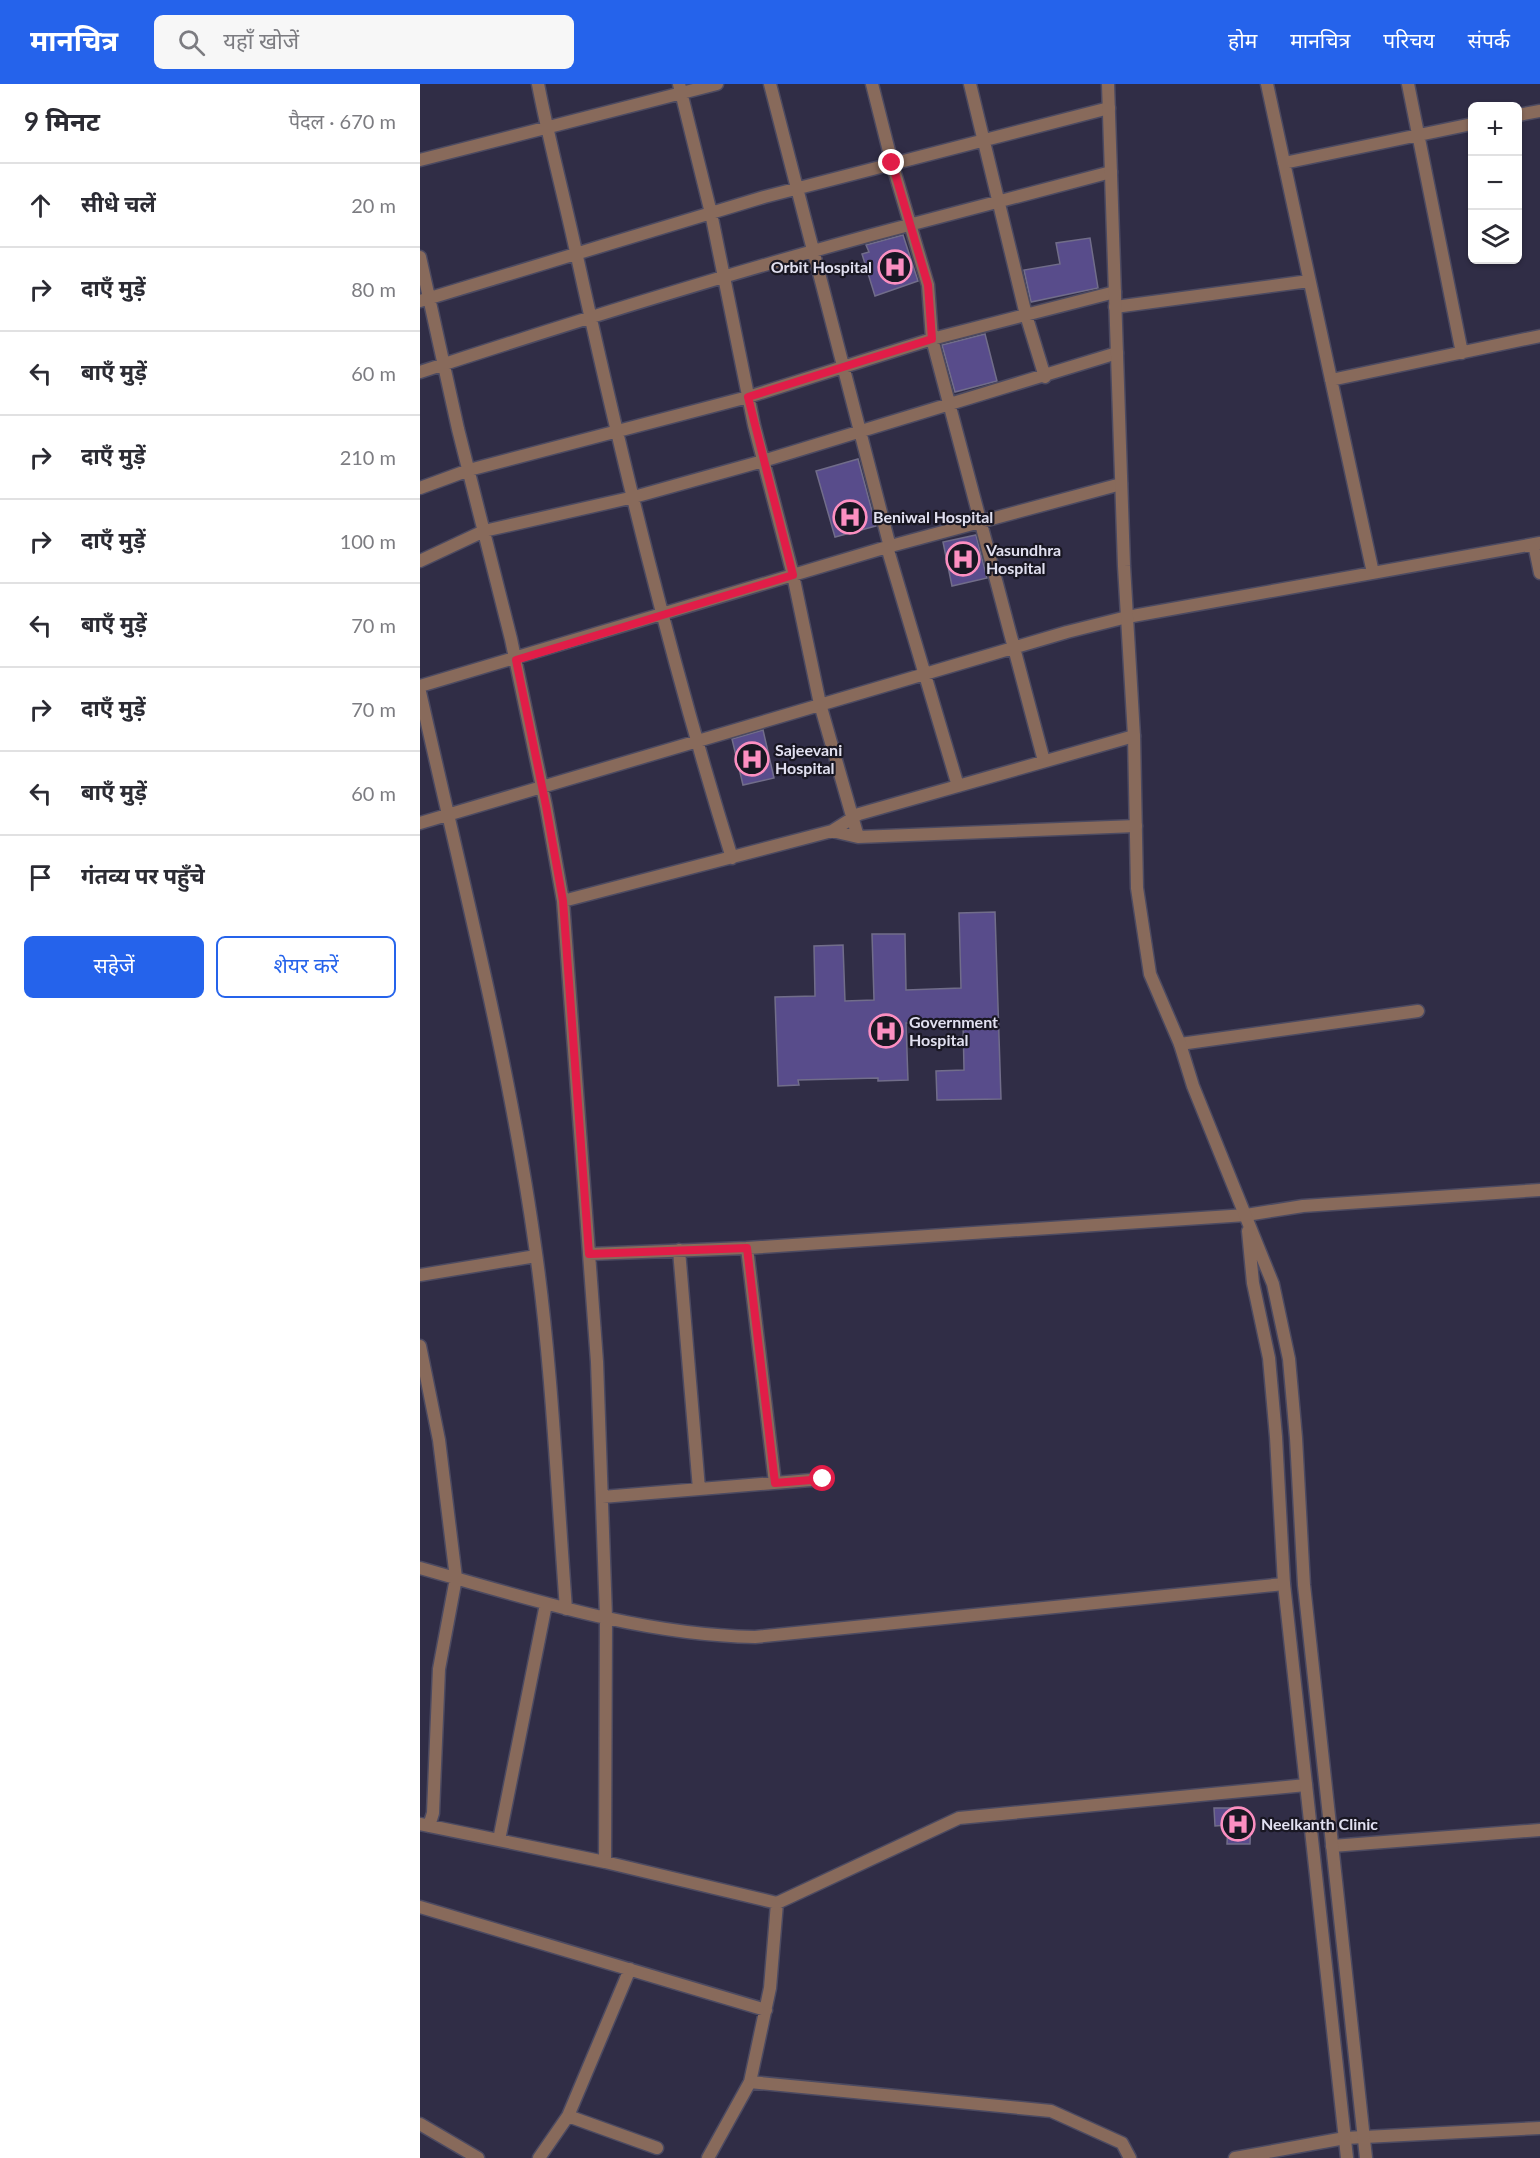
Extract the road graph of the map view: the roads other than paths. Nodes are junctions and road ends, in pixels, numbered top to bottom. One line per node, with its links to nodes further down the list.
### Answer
1 (538, 84): 14 (street)
2 (717, 84): 9 (street)
3 (770, 84): 21 (street)
4 (872, 84): 18 (street)
5 (970, 84): 16 (street)
6 (1107, 84): 10 (street)
7 (1267, 84): 19 (street)
8 (1408, 84): 15 (street)
9 (680, 88): 14 (street); 23 (street)
10 (1108, 108): 16 (street); 20 (street)
11 (1540, 111): 12 (street)
12 (1522, 114)
13 (1468, 125): 15 (street)
14 (547, 129): 17 (street); 26 (street)
15 (1417, 136): 19 (street); 37 (street)
16 (984, 139): 18 (street); 22 (street)
17 (420, 160)
18 (892, 163): 21 (street); 24 (street)
19 (1284, 163): 29 (street)
20 (1111, 172): 22 (street); 30 (street)
21 (796, 189): 23 (street); 25 (street)
22 (1000, 202): 24 (street); 33 (street)
23 (711, 213): 26 (street); 28 (street)
24 (912, 224): 25 (street); 36 (street)
25 (813, 253): 28 (street); 40 (street)
26 (577, 254): 31 (street); 34 (street)
27 (420, 257): 31 (street)
28 (724, 278): 34 (street); 44 (street)
29 (1309, 281): 32 (street); 43 (street)
30 (1114, 292): 32 (street); 33 (street)
31 (425, 300): 39 (street)
32 (1115, 307): 38 (street)
33 (1026, 315): 36 (street); 42 (street)
34 (589, 317): 39 (street); 47 (street)
35 (1540, 336): 37 (street)
36 (932, 339): 40 (street); 45 (street)
37 (1462, 353): 43 (street)
38 (1117, 354): 42 (street); 50 (street)
39 (444, 364): 41 (street); 49 (street)
40 (842, 368): 44 (street); 46 (street)
41 (420, 372)
42 (1045, 376): 45 (street)
43 (1331, 380): 58 (street)
44 (748, 397): 47 (street); 48 (street)
45 (949, 405): 46 (street); 53 (street)
46 (859, 431): 48 (street); 56 (street)
47 (618, 433): 49 (street); 52 (street)
48 (763, 461): 52 (street); 60 (street)
49 (469, 470): 51 (street); 54 (street)
50 (1121, 484): 53 (street); 62 (street)
51 (420, 488)
52 (634, 497): 54 (street); 61 (street)
53 (979, 522): 56 (street); 63 (street)
54 (484, 531): 57 (street); 64 (street)
55 (1537, 543): 58 (street); 59 (street)
56 (888, 547): 60 (street); 65 (street)
57 (420, 561)
58 (1373, 573): 62 (street)
59 (1540, 573)
60 (793, 575): 61 (street); 68 (street)
61 (663, 615): 64 (street); 70 (street)
62 (1127, 617): 63 (street); 69 (street)
63 (1013, 647): 65 (street); 71 (street)
64 (516, 660): 66 (street); 73 (street)
65 (925, 673): 68 (street); 72 (street)
66 (420, 686)
67 (420, 692): 74 (street)
68 (820, 704): 70 (street); 75 (street)
69 (1134, 736): 71 (street); 77 (street)
70 (695, 741): 73 (street); 80 (street)
71 (1044, 761): 72 (street)
72 (958, 786): 75 (street)
73 (542, 787): 74 (street); 81 (street)
74 (448, 815): 76 (street); 89 (street)
75 (852, 818): 78 (street); 79 (street)
76 (420, 823)
77 (1136, 826): 79 (street); 83 (street)
78 (832, 831): 79 (street); 80 (street)
79 (858, 837)
80 (732, 858): 81 (street)
81 (563, 901): 88 (street)
82 (1418, 1011): 83 (street)
83 (1180, 1044): 85 (street)
84 (1540, 1190): 85 (street)
85 (1246, 1215): 86 (street); 98 (street); 106 (street)
86 (747, 1248): 87 (street); 93 (street)
87 (679, 1251): 88 (street); 94 (street)
88 (589, 1254): 95 (street)
89 (536, 1256): 90 (street); 100 (street)
90 (420, 1275)
91 (420, 1346): 97 (street)
92 (823, 1479): 93 (street)
93 (775, 1483): 94 (street)
94 (699, 1489): 95 (street)
95 (602, 1497): 101 (street)
96 (420, 1568): 97 (street)
97 (456, 1578): 99 (street); 103 (street)
98 (1284, 1584): 101 (street); 102 (street)
99 (546, 1604): 100 (street); 105 (street)
100 (566, 1609): 101 (street)
101 (606, 1617): 107 (street)
102 (1306, 1785): 108 (street); 116 (street)
103 (425, 1825): 105 (street)
104 (1540, 1830): 106 (street)
105 (499, 1840): 107 (street)
106 (1332, 1846): 117 (street)
107 (605, 1862): 108 (street)
108 (777, 1903): 111 (street)
109 (420, 1907): 110 (street)
110 (630, 1969): 111 (street); 113 (street)
111 (766, 2010): 112 (street)
112 (750, 2082): 121 (street); 122 (street)
113 (568, 2116): 118 (street); 120 (street)
114 (420, 2124): 119 (street)
115 (1540, 2128): 117 (street)
116 (1345, 2138): 117 (street); 123 (street); 124 (street)
117 (1365, 2139): 125 (street)
118 (657, 2148)
119 (478, 2158)
120 (539, 2158)
121 (708, 2158)
122 (1130, 2158)
123 (1235, 2158)
124 (1347, 2158)
125 (1366, 2158)

